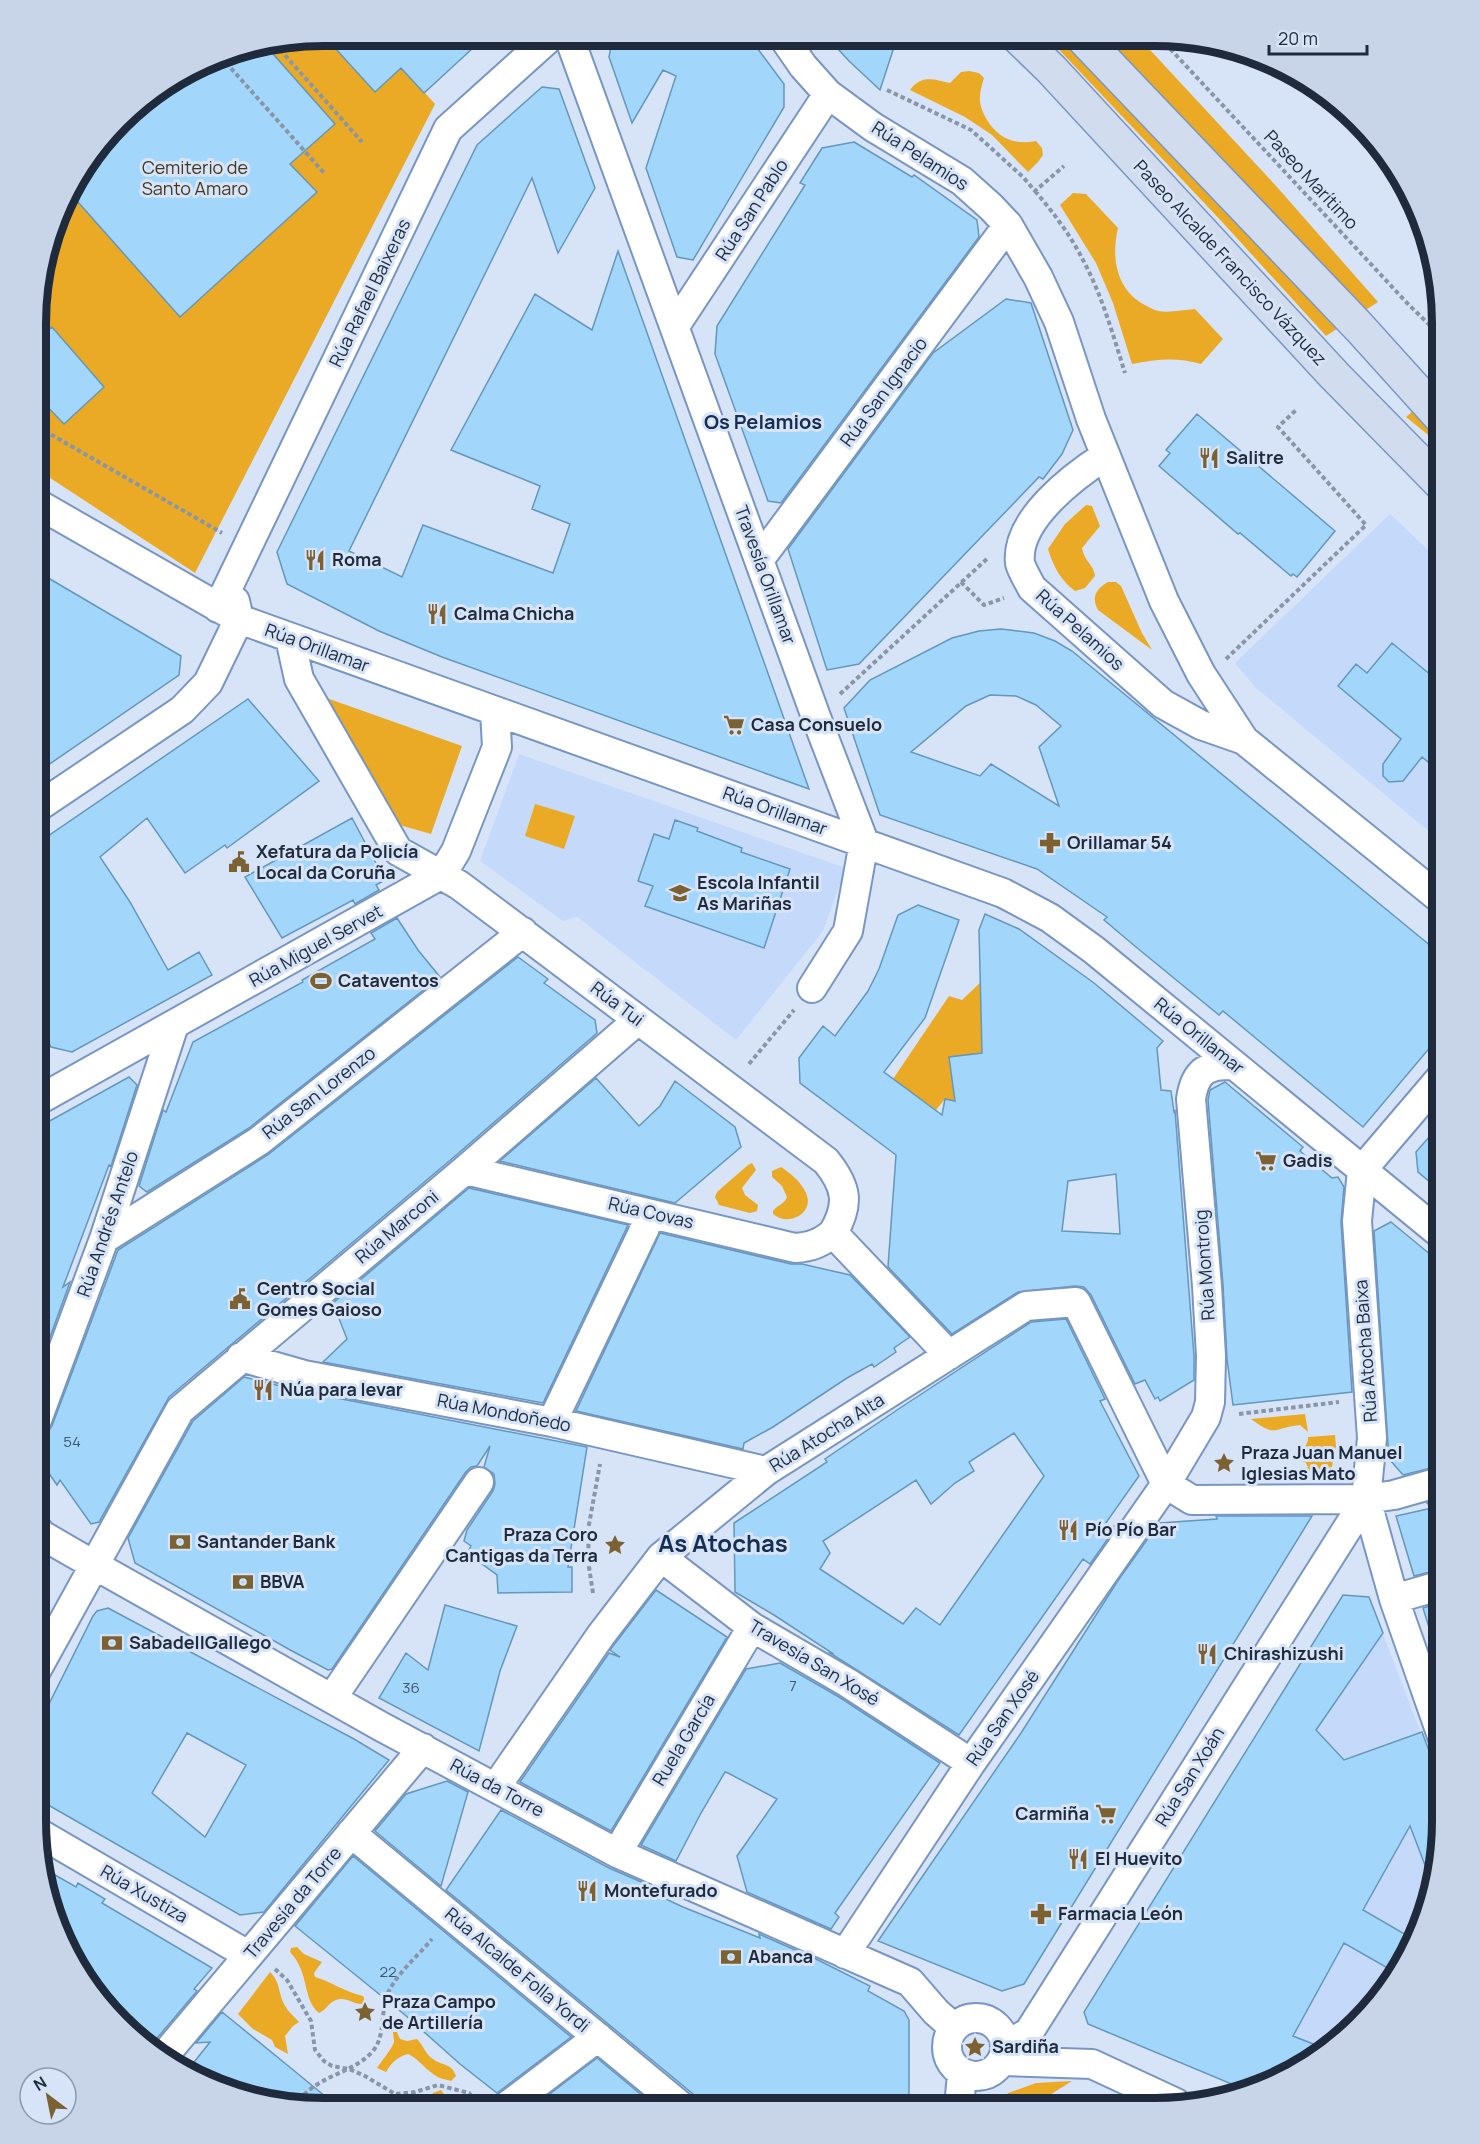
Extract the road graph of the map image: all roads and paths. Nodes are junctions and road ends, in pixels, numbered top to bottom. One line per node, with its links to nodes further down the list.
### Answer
1 (540, 46): 25 (street, Rúa Rafael Baixeras)
2 (572, 46): 16 (street, Travesía Orillamar)
3 (789, 46): 10 (street, Rúa Pelamios)
4 (1027, 46): 23 (main road, Paseo Alcalde Francisco Vázquez)
5 (1091, 46): 19 (main road)
6 (1168, 47): 17 (path, Paseo Marítimo)
7 (281, 50): 11 (path)
8 (227, 64): 13 (path)
9 (887, 90): 14 (path)
10 (828, 94): 15 (street, Rúa Pelamios); 16 (street, Rúa San Pablo)
11 (362, 142)
12 (1064, 166): 14 (path)
13 (325, 174)
14 (1035, 191): 18 (path)
15 (1008, 225): 22 (street, Rúa Pelamios); 27 (street, Rúa San Ignacio)
16 (675, 326): 27 (street, Travesía Orillamar)
17 (1432, 327)
18 (1125, 373)
19 (1432, 408)
20 (1296, 410): 32 (path)
21 (46, 432): 25 (path)
22 (1105, 456): 29 (street, Rúa Pelamios); 35 (street, Rúa Pelamios)
23 (1432, 475)
24 (46, 509): 30 (street, Rúa Orillamar)
25 (250, 544): 30 (street, Rúa Rafael Baixeras)
26 (993, 554): 28 (path)
27 (760, 559): 37 (street, Travesía Orillamar)
28 (961, 582): 29 (path); 33 (path)
29 (1032, 588): 35 (street, Rúa Pelamios)
30 (228, 614): 31 (street, Rúa Orillamar); 36 (street)
31 (290, 638): 34 (street, Rúa Orillamar); 38 (street, Rúa Tui)
32 (1226, 660)
33 (840, 694)
34 (495, 711): 37 (street, Rúa Orillamar); 38 (street)
35 (1244, 740): 39 (street, Rúa Pelamios)
36 (46, 802)
37 (864, 842): 41 (street); 44 (street, Rúa Orillamar)
38 (442, 874): 40 (street, Rúa Tui); 43 (street, Rúa Miguel Servet)
39 (1432, 892)
40 (523, 932): 42 (street, Rúa Tui); 53 (street, Rúa San Lorenzo)
41 (812, 988): 45 (path)
42 (638, 1020): 45 (street, Rúa Tui); 48 (street, Rúa Marconi)
43 (174, 1025): 47 (street, Rúa Miguel Servet); 53 (street, Rúa Andrés Antelo)
44 (1234, 1065): 49 (street, Rúa Orillamar); 58 (street, Rúa Montroig)
45 (729, 1088): 52 (street, Rúa Tui)
46 (1432, 1088): 49 (street)
47 (46, 1090)
48 (465, 1170): 52 (street, Rúa Covas); 55 (street, Rúa Marconi)
49 (1362, 1170): 50 (street, Rúa Orillamar); 57 (street, Rúa Atocha Baixa)
50 (1432, 1227)
51 (645, 1228): 59 (street, Rúa Covas)
52 (833, 1233): 54 (street)
53 (104, 1239): 56 (street, Rúa Andrés Antelo)
54 (949, 1355): 61 (street, Rúa Atocha Alta); 63 (street, Rúa Atocha Alta)
55 (241, 1356): 59 (street, Rúa Mondoñedo); 68 (street, Rúa Marconi)
56 (46, 1396)
57 (1370, 1399): 58 (path); 65 (street, Rúa Atocha Baixa)
58 (1206, 1417): 63 (street, Rúa Montroig)
59 (552, 1422): 60 (street, Rúa Mondoñedo)
60 (605, 1434): 61 (street, Rúa Mondoñedo); 72 (path)
61 (766, 1471): 67 (street, Rúa Atocha Alta)
62 (479, 1482): 74 (street)
63 (1166, 1484): 65 (street); 77 (street, Rúa San Xosé)
64 (1432, 1484): 65 (street)
65 (1366, 1499): 70 (street, Rúa Atocha Baixa); 88 (street, Rúa San Xoán)
66 (46, 1537): 68 (street, Rúa da Torre)
67 (661, 1557): 71 (street, Travesía San Xosé); 72 (street, Rúa Atocha Alta)
68 (95, 1566): 73 (street, Rúa Marconi); 74 (street, Rúa da Torre)
69 (1432, 1588): 70 (street)
70 (1394, 1599): 75 (street, Rúa Atocha Baixa)
71 (752, 1627): 77 (street, Travesía San Xosé); 81 (street, Ruela García)
72 (602, 1635): 78 (street, Rúa Atocha Alta)
73 (46, 1653)
74 (332, 1698): 76 (street, Rúa da Torre)
75 (1432, 1707)
76 (423, 1749): 78 (street, Rúa da Torre); 79 (street, Travesía da Torre)
77 (971, 1763): 83 (street, Rúa San Xosé)
78 (496, 1786): 81 (street, Rúa da Torre)
79 (351, 1833): 82 (street, Rúa Alcalde Folla Yordi); 84 (street, Travesía da Torre)
80 (47, 1838): 84 (street, Rúa Xustiza)
81 (616, 1852): 83 (street, Rúa da Torre)
82 (452, 1915): 86 (street, Rúa Alcalde Folla Yordi); 89 (path)
83 (845, 1954): 85 (street, Rúa da Torre)
84 (248, 1955): 87 (street, Travesía da Torre); 89 (path)
85 (954, 2028): 88 (street); 90 (street)
86 (598, 2037): 94 (street); 95 (street, Rúa Alcalde Folla Yordi)
87 (169, 2050)
88 (1004, 2053): 90 (street); 92 (street)
89 (349, 2069): 91 (path); 93 (path)
90 (962, 2074): 96 (street)
91 (302, 2097)
92 (1164, 2097)
93 (473, 2098)
94 (518, 2098)
95 (671, 2098)
96 (960, 2098)

